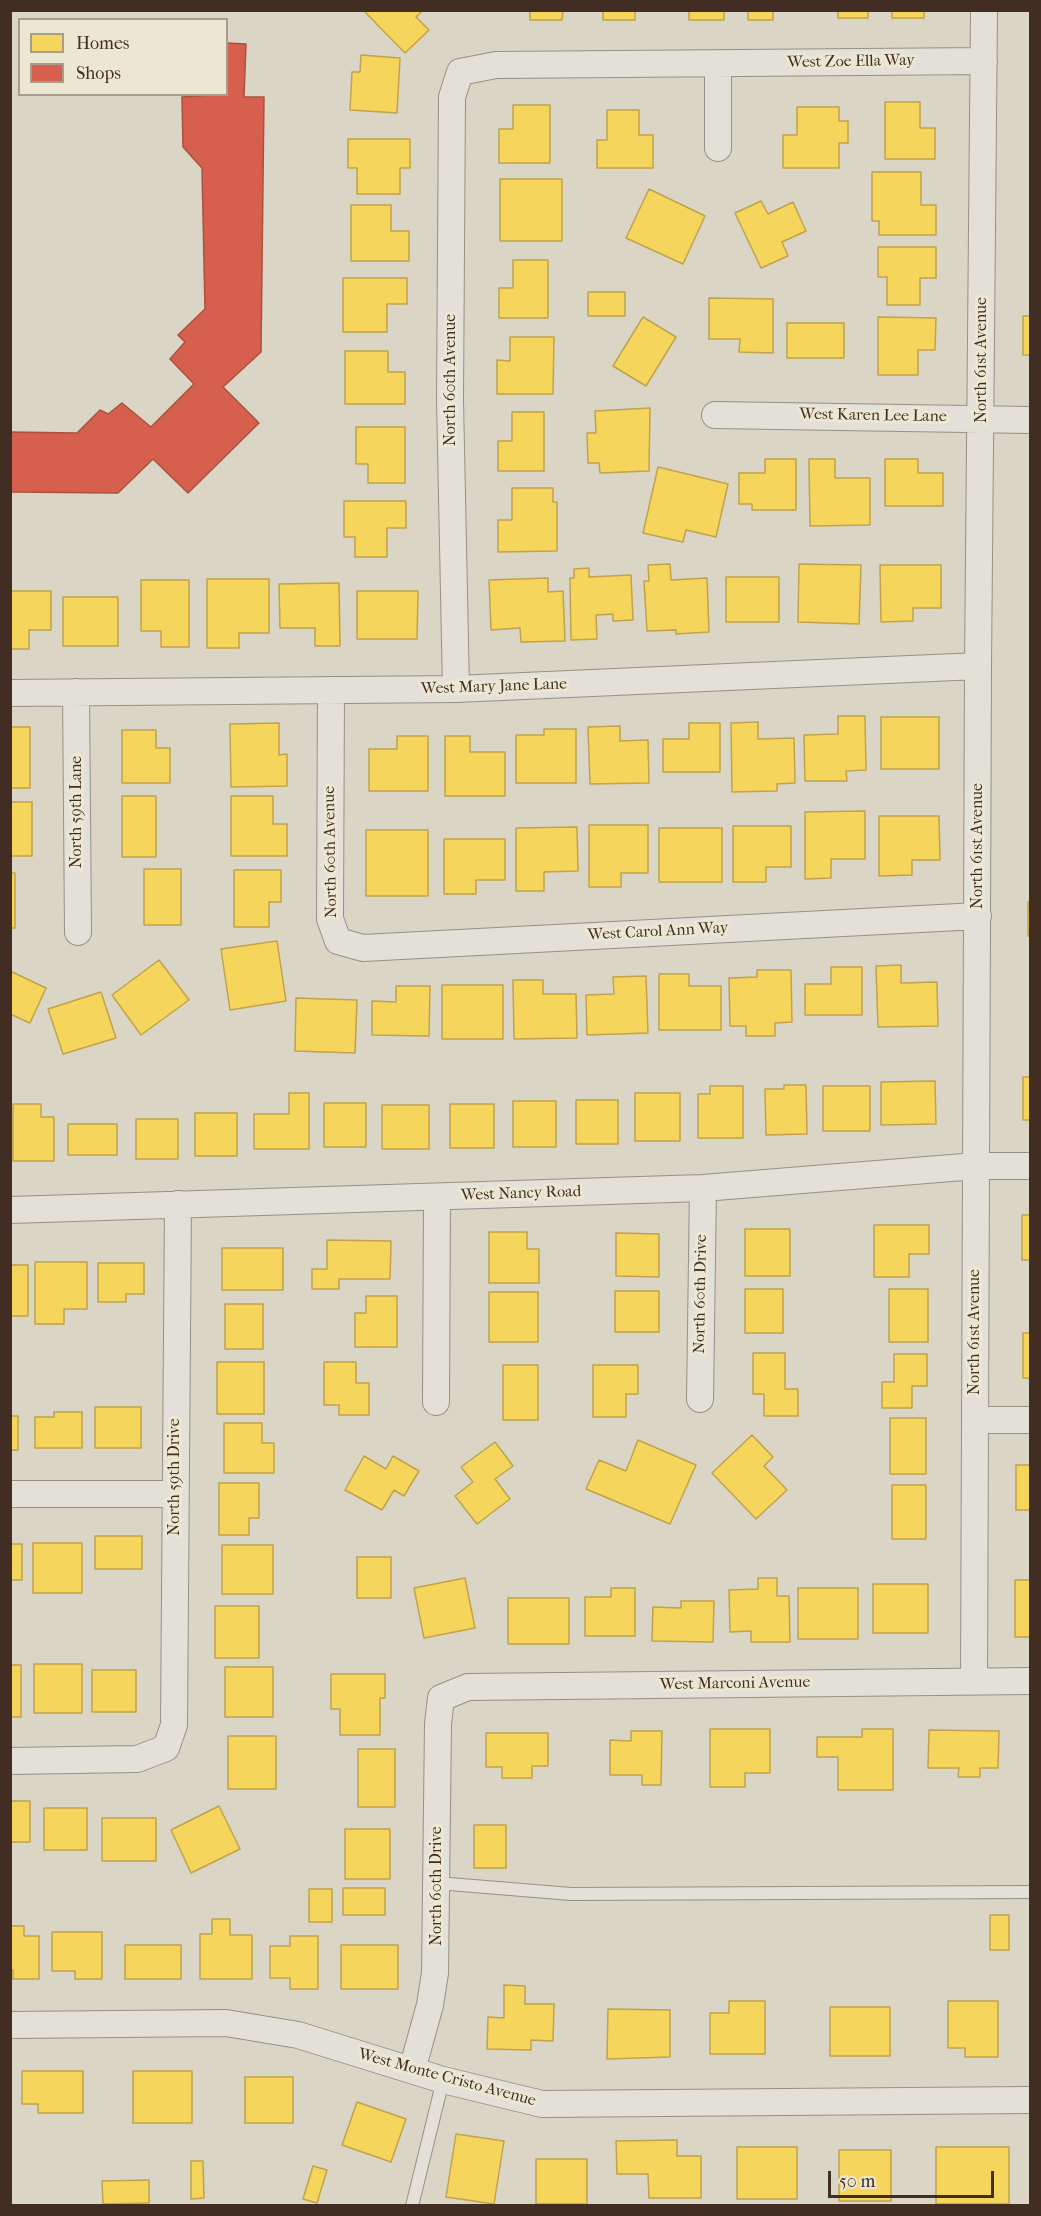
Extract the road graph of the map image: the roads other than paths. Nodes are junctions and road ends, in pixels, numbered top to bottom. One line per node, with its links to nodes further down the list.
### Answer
1 (984, 10): 2 (street, North 61st Avenue)
2 (984, 61): 3 (street, West Zoe Ella Way); 7 (street, North 61st Avenue)
3 (718, 64): 4 (street, West Zoe Ella Way); 5 (street)
4 (460, 72): 10 (street, North 60th Avenue)
5 (718, 148)
6 (715, 415): 7 (street, West Karen Lee Lane)
7 (982, 418): 8 (street, West Karen Lee Lane); 9 (street, North 61st Avenue)
8 (1030, 420)
9 (978, 666): 10 (street, West Mary Jane Lane); 14 (street, North 61st Avenue)
10 (456, 689): 11 (street, West Mary Jane Lane)
11 (330, 690): 12 (street, West Mary Jane Lane); 16 (street, North 60th Avenue)
12 (76, 692): 13 (street, West Mary Jane Lane); 15 (street, North 59th Lane)
13 (10, 693)
14 (978, 916): 16 (street, West Carol Ann Way); 17 (street, North 61st Avenue)
15 (78, 932)
16 (338, 941)
17 (976, 1166): 18 (street, West Nancy Road); 19 (street, West Nancy Road); 25 (street, North 61st Avenue)
18 (1030, 1166)
19 (703, 1188): 20 (street, West Nancy Road); 23 (street, North 60th Drive)
20 (437, 1197): 21 (street, West Nancy Road); 24 (street)
21 (178, 1204): 22 (street, West Nancy Road); 28 (street, North 59th Drive)
22 (10, 1210)
23 (700, 1399)
24 (436, 1402)
25 (975, 1420): 26 (street); 29 (street, North 61st Avenue)
26 (1030, 1420)
27 (10, 1494): 28 (street)
28 (175, 1494): 32 (street, North 59th Drive)
29 (974, 1681): 30 (street, West Marconi Avenue); 31 (street, West Marconi Avenue)
30 (1030, 1681)
31 (441, 1698): 33 (street, North 60th Drive)
32 (10, 1761)
33 (437, 1884): 34 (lane); 36 (street, North 60th Drive)
34 (1030, 1892)
35 (10, 2025): 36 (street, West Monte Cristo Avenue)
36 (412, 2070): 37 (street, West Monte Cristo Avenue)
37 (443, 2080): 38 (street, West Monte Cristo Avenue); 39 (lane)
38 (1030, 2100)
39 (412, 2205)

